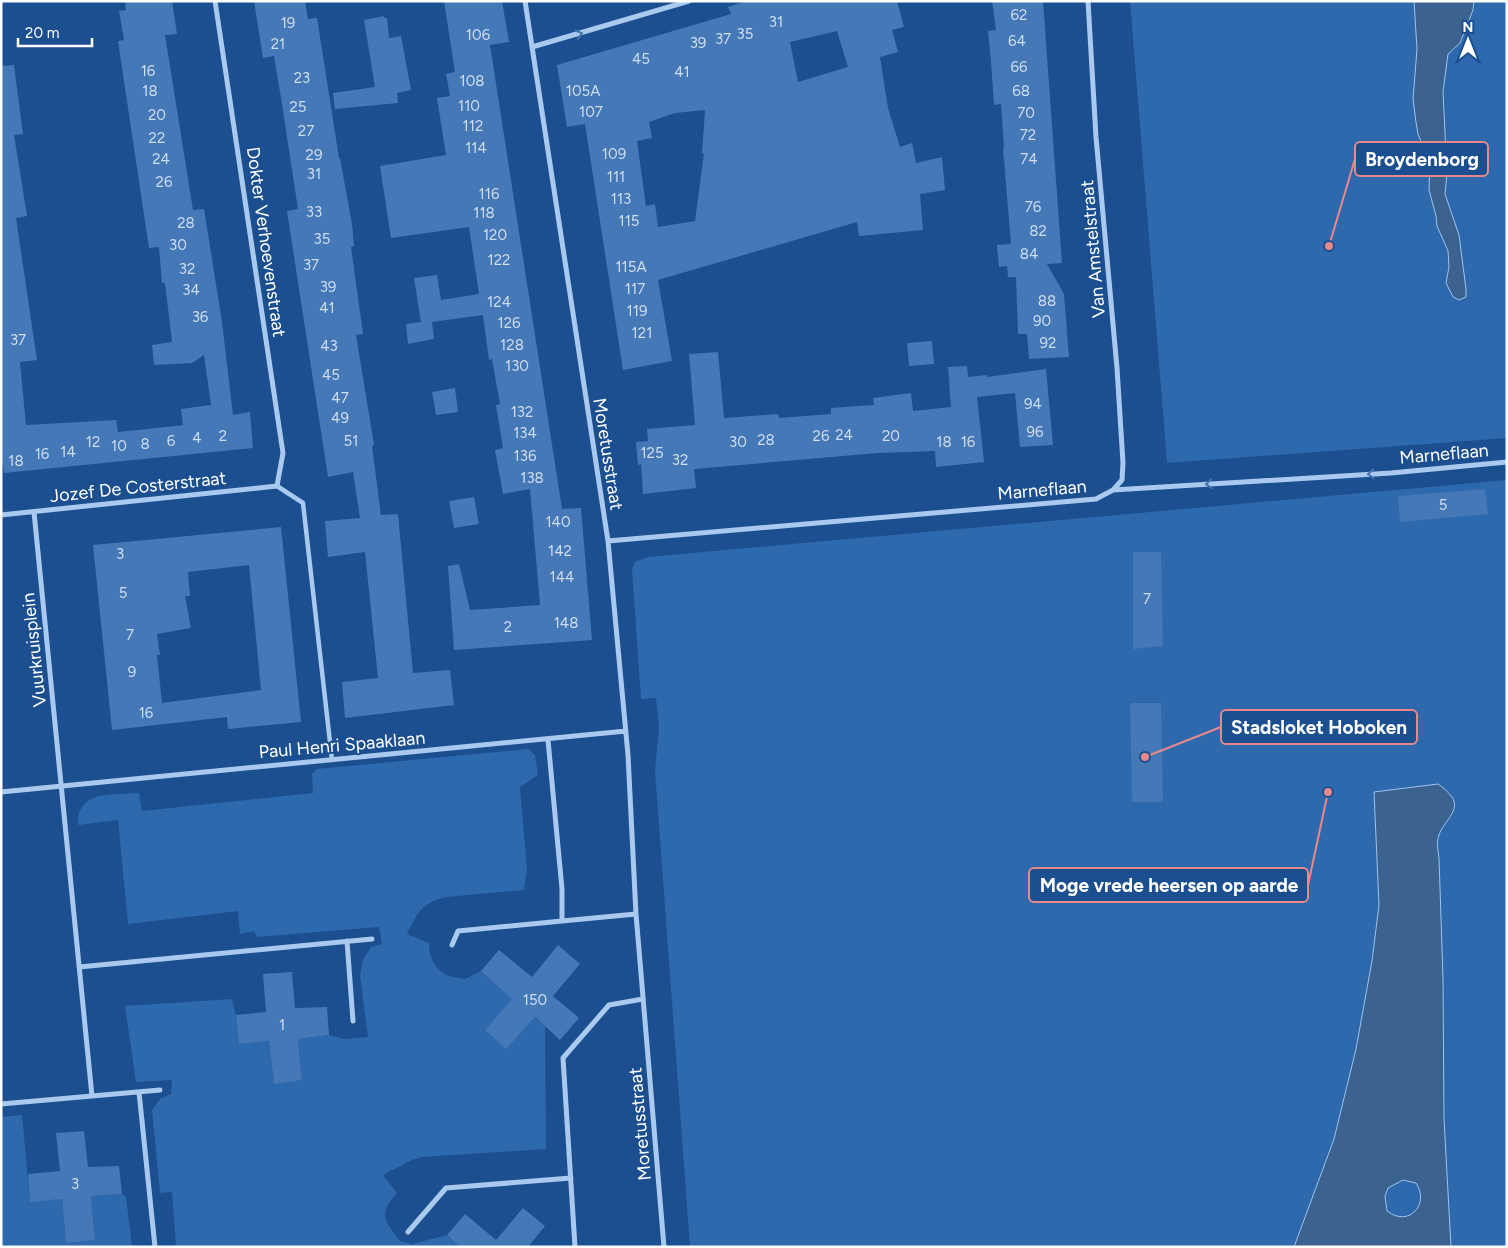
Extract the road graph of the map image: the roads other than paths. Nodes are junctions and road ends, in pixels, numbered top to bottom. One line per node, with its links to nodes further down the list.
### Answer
1 (215, 1): 7 (street, Dokter Verhoevenstraat)
2 (525, 1): 5 (street, Moretusstraat)
3 (689, 1): 5 (street, one-way to 3)
4 (1088, 1): 8 (street, Van Amstelstraat)
5 (532, 47): 11 (street, Moretusstraat)
6 (1507, 462): 8 (street, Marneflaan, one-way to 8)
7 (277, 486): 9 (street, Jozef De Costerstraat); 14 (street)
8 (1113, 490): 11 (street, Marneflaan)
9 (34, 512): 10 (street, Jozef De Costerstraat); 15 (street, Vuurkruisplein)
10 (1, 515)
11 (608, 541): 12 (street, Moretusstraat)
12 (626, 732): 13 (street, Paul Henri Spaaklaan); 17 (street, Moretusstraat)
13 (548, 740): 14 (street, Paul Henri Spaaklaan); 18 (street)
14 (332, 760): 15 (street, Paul Henri Spaaklaan)
15 (61, 786): 16 (street, Paul Henri Spaaklaan); 22 (street)
16 (1, 792)
17 (636, 914): 18 (street); 23 (street, Moretusstraat)
18 (562, 921): 21 (street)
19 (372, 939): 20 (street)
20 (347, 941): 22 (street); 24 (street)
21 (452, 946)
22 (79, 967): 27 (street)
23 (643, 999): 29 (street); 33 (street, Moretusstraat)
24 (354, 1020)
25 (160, 1090): 26 (street)
26 (139, 1092): 27 (street); 31 (street)
27 (92, 1096): 28 (street)
28 (1, 1104)
29 (571, 1178): 30 (street); 32 (street)
30 (408, 1232)
31 (155, 1247)
32 (575, 1247)
33 (664, 1247)

